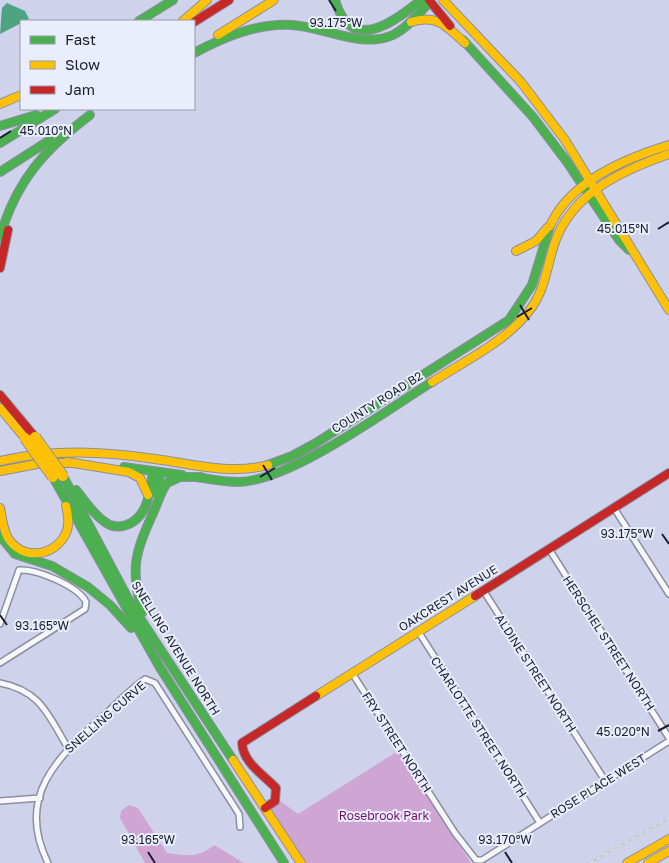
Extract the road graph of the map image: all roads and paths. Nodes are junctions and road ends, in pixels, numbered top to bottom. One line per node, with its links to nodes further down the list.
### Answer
1 (173, 0): 8 (main road)
2 (207, 0): 9 (main road)
3 (229, 0): 10 (main road)
4 (274, 0): 13 (main road)
5 (335, 0): 6 (main road)
6 (428, 0): 11 (main road); 12 (main road)
7 (443, 0): 27 (main road)
8 (141, 20)
9 (184, 20)
10 (195, 21)
11 (410, 22): 12 (main road); 14 (main road)
12 (465, 43): 27 (main road)
13 (195, 50)
14 (195, 51)
15 (20, 95): 16 (main road)
16 (3, 103)
17 (50, 110): 21 (main road)
18 (51, 110): 22 (main road)
19 (98, 110): 20 (main road)
20 (90, 115): 25 (main road); 26 (main road)
21 (0, 126)
22 (0, 143)
23 (669, 144): 27 (main road, COUNTY ROAD B2)
24 (669, 154): 27 (main road, COUNTY ROAD B2)
25 (38, 160): 29 (main road); 31 (main road)
26 (0, 172)
27 (590, 188): 28 (main road, COUNTY ROAD B2); 32 (main road); 39 (main road, COUNTY ROAD B2)
28 (551, 224): 30 (main road); 39 (main road, COUNTY ROAD B2)
29 (0, 237)
30 (516, 251)
31 (0, 268)
32 (669, 310)
33 (0, 389): 35 (main road)
34 (0, 395): 35 (main road, SNELLING AVENUE NORTH)
35 (4, 406): 37 (main road, SNELLING AVENUE NORTH); 38 (main road, SNELLING AVENUE NORTH)
36 (0, 412): 37 (main road)
37 (13, 424): 38 (main road, SNELLING AVENUE NORTH)
38 (30, 438): 47 (main road, SNELLING AVENUE NORTH, bridge)
39 (330, 440): 40 (main road, COUNTY ROAD B2); 46 (main road, COUNTY ROAD B2)
40 (158, 460): 41 (main road, COUNTY ROAD B2); 44 (main road)
41 (0, 461)
42 (67, 462): 43 (main road, COUNTY ROAD B2); 44 (main road, COUNTY ROAD B2); 48 (main road)
43 (0, 471)
44 (156, 471): 46 (main road, COUNTY ROAD B2); 48 (main road); 51 (main road)
45 (669, 473): 50 (main road, OAKCREST AVENUE)
46 (201, 478): 51 (main road)
47 (59, 479): 48 (main road); 49 (main road); 57 (main road, SNELLING AVENUE NORTH); 60 (main road, SNELLING AVENUE NORTH)
48 (149, 500)
49 (0, 508)
50 (614, 508): 53 (main road, OAKCREST AVENUE); 55 (street)
51 (150, 521): 57 (main road)
52 (0, 536): 60 (main road)
53 (549, 549): 54 (main road, OAKCREST AVENUE); 63 (street, HERSCHEL STREET NORTH)
54 (484, 590): 58 (main road, OAKCREST AVENUE); 65 (street, ALDINE STREET NORTH)
55 (669, 594)
56 (0, 624): 59 (street)
57 (147, 628): 68 (main road, SNELLING AVENUE NORTH)
58 (418, 631): 61 (main road, OAKCREST AVENUE); 69 (street, CHARLOTTE STREET NORTH)
59 (0, 663)
60 (159, 666): 75 (main road, SNELLING AVENUE NORTH)
61 (352, 673): 68 (main road, OAKCREST AVENUE); 73 (street, FRY STREET NORTH)
62 (0, 682): 64 (street)
63 (669, 739): 65 (street, ROSE PLACE WEST)
64 (68, 748): 66 (street, SNELLING CURVE); 70 (street, SNELLING CURVE)
65 (606, 782): 69 (street, ROSE PLACE WEST)
66 (40, 798): 67 (street); 74 (street, SNELLING CURVE)
67 (0, 801)
68 (265, 808): 76 (main road, SNELLING AVENUE NORTH)
69 (540, 823): 73 (street, ROSE PLACE WEST)
70 (240, 828)
71 (669, 839): 77 (main road)
72 (669, 851): 78 (main road)
73 (476, 860)
74 (48, 863)
75 (284, 863)
76 (301, 863)
77 (627, 863)
78 (648, 863)

